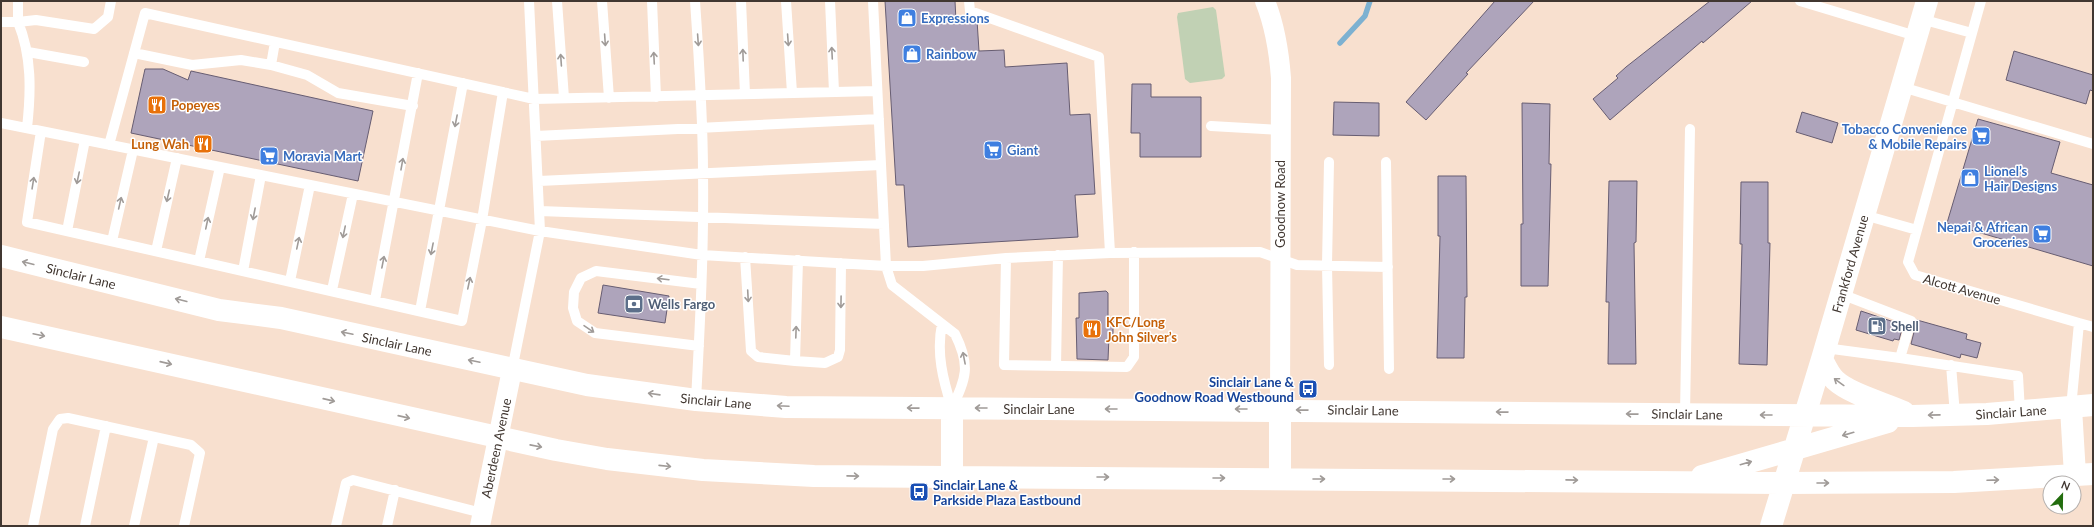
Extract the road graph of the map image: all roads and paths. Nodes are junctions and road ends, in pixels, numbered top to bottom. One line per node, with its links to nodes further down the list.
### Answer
1 (18, 1): 18 (lane)
2 (111, 1): 18 (lane)
3 (529, 1): 37 (lane)
4 (557, 1): 35 (lane, one-way to 4)
5 (602, 1): 36 (lane, one-way to 36)
6 (652, 1): 34 (lane, one-way to 6)
7 (695, 1): 33 (lane, one-way to 33)
8 (741, 1): 32 (lane, one-way to 8)
9 (786, 1): 31 (lane, one-way to 31)
10 (830, 1): 30 (lane, one-way to 10)
11 (873, 1): 28 (lane)
12 (969, 1): 76 (lane)
13 (1265, 1): 46 (street, Goodnow Road)
14 (1800, 1): 16 (lane)
15 (1981, 1): 19 (lane, Alcott Avenue)
16 (1921, 19): 19 (lane); 27 (street, Frankford Avenue)
17 (1, 22): 18 (lane)
18 (18, 22): 21 (lane)
19 (1972, 33): 38 (lane, Alcott Avenue)
20 (275, 42): 22 (lane); 24 (lane); 25 (lane)
21 (28, 52): 23 (lane); 43 (lane)
22 (134, 53): 24 (lane); 50 (lane)
23 (84, 62)
24 (271, 65): 39 (lane)
25 (418, 73): 26 (lane); 39 (lane)
26 (463, 83): 29 (lane); 64 (lane, one-way to 64)
27 (1902, 86): 38 (lane); 66 (street, Frankford Avenue)
28 (877, 91): 30 (lane); 40 (lane)
29 (504, 92): 37 (lane); 68 (lane)
30 (834, 92): 31 (lane)
31 (792, 93): 32 (lane)
32 (745, 94): 33 (lane)
33 (702, 95): 34 (lane); 44 (lane)
34 (656, 97): 36 (lane)
35 (564, 98): 36 (lane); 37 (lane)
36 (609, 98)
37 (534, 99): 48 (lane)
38 (1953, 102): 51 (lane); 70 (lane, Alcott Avenue)
39 (413, 106): 63 (lane, one-way to 39)
40 (878, 119): 44 (lane); 56 (lane)
41 (1, 123): 43 (lane)
42 (1211, 126): 46 (lane)
43 (27, 128): 47 (lane)
44 (702, 129): 48 (lane); 59 (lane)
45 (1690, 129): 115 (lane)
46 (1281, 130): 83 (street, Goodnow Road)
47 (41, 131): 49 (lane); 71 (lane, one-way to 47)
48 (536, 136): 60 (lane)
49 (86, 140): 50 (lane); 71 (lane, one-way to 71)
50 (109, 144): 52 (lane)
51 (2093, 144)
52 (133, 150): 53 (lane); 73 (lane, one-way to 52)
53 (177, 158): 57 (lane); 74 (lane, one-way to 74)
54 (1329, 162): 86 (lane)
55 (1386, 162): 88 (lane)
56 (881, 166): 59 (lane); 69 (lane)
57 (220, 167): 58 (lane); 84 (lane, one-way to 57)
58 (261, 175): 61 (lane); 89 (lane, one-way to 89)
59 (703, 175): 60 (lane); 67 (lane)
60 (539, 182): 65 (lane)
61 (310, 185): 62 (lane); 90 (lane, one-way to 61)
62 (353, 194): 63 (lane); 92 (lane, one-way to 92)
63 (395, 202): 64 (lane); 94 (lane, one-way to 63)
64 (439, 211): 68 (lane); 95 (lane, one-way to 95)
65 (540, 211): 67 (lane); 72 (lane)
66 (1864, 215): 70 (lane); 93 (street, Frankford Avenue)
67 (703, 217): 69 (lane); 77 (lane)
68 (482, 220): 72 (lane); 95 (lane, one-way to 68)
69 (884, 224): 87 (lane)
70 (1917, 230): 96 (lane, Alcott Avenue)
71 (66, 231): 73 (lane)
72 (540, 231): 77 (lane); 108 (lane)
73 (112, 241): 74 (lane)
74 (156, 251): 84 (lane)
75 (1134, 252): 76 (lane); 83 (lane); 105 (lane)
76 (1110, 253): 78 (lane)
77 (702, 255): 80 (lane); 91 (lane)
78 (1058, 255): 81 (lane); 105 (lane)
79 (1, 256): 108 (street, Sinclair Lane, one-way to 79)
80 (745, 257): 82 (lane); 103 (lane, one-way to 103)
81 (1006, 258): 87 (lane); 105 (lane)
82 (798, 260): 85 (lane); 103 (lane, one-way to 82)
83 (1280, 260): 86 (lane); 113 (street, Goodnow Road)
84 (199, 261): 89 (lane)
85 (841, 263): 87 (lane); 103 (lane, one-way to 103)
86 (1327, 265): 88 (lane); 104 (lane)
87 (886, 266): 97 (lane)
88 (1388, 267): 107 (lane)
89 (243, 271): 90 (lane)
90 (290, 281): 92 (lane)
91 (701, 284): 100 (lane); 100 (lane, one-way to 100)
92 (332, 290): 94 (lane)
93 (1841, 294): 101 (street, Frankford Avenue); 102 (lane)
94 (375, 300): 95 (lane)
95 (420, 311)
96 (2079, 323): 99 (lane, Alcott Avenue); 112 (lane)
97 (942, 324): 111 (lane); 111 (lane, one-way to 97)
98 (1, 327): 121 (street, one-way to 121)
99 (2093, 327)
100 (699, 346): 109 (lane)
101 (1824, 353): 102 (lane); 116 (street, Frankford Avenue); 118 (street, one-way to 101)
102 (1900, 358): 106 (lane)
103 (795, 361)
104 (1329, 365)
105 (1056, 366)
106 (1951, 366): 114 (lane); 117 (lane)
107 (1389, 369)
108 (512, 370): 109 (street, Sinclair Lane, one-way to 108); 121 (street, Aberdeen Avenue)
109 (696, 400): 111 (street, Sinclair Lane, one-way to 109)
110 (2093, 405): 112 (street, Sinclair Lane)
111 (952, 408): 113 (street, Sinclair Lane, one-way to 111); 124 (street)
112 (2072, 408): 114 (street, Sinclair Lane); 123 (street)
113 (1280, 409): 115 (street, Sinclair Lane, one-way to 113); 125 (street)
114 (2020, 412): 117 (street, Sinclair Lane)
115 (1685, 414): 116 (street, Sinclair Lane, one-way to 115)
116 (1805, 415): 118 (street, Sinclair Lane); 122 (street, Frankford Avenue)
117 (1955, 415): 118 (street, Sinclair Lane, one-way to 118)
118 (1912, 416): 122 (street, one-way to 122)
119 (106, 426): 120 (lane); 130 (lane); 131 (lane)
120 (154, 437): 132 (lane); 133 (lane)
121 (498, 439): 124 (street, one-way to 124); 129 (street, Aberdeen Avenue)
122 (1794, 449): 126 (street, one-way to 122); 127 (street, Frankford Avenue)
123 (2084, 475): 127 (street, one-way to 123)
124 (952, 476): 125 (street, one-way to 125)
125 (1280, 478): 126 (street, one-way to 126)
126 (1682, 482): 127 (street)
127 (1784, 483): 136 (street, Frankford Avenue)
128 (395, 490): 129 (lane); 134 (lane); 135 (lane)
129 (481, 520)
130 (33, 526)
131 (85, 526)
132 (134, 526)
133 (184, 526)
134 (336, 526)
135 (387, 526)
136 (1771, 526)

